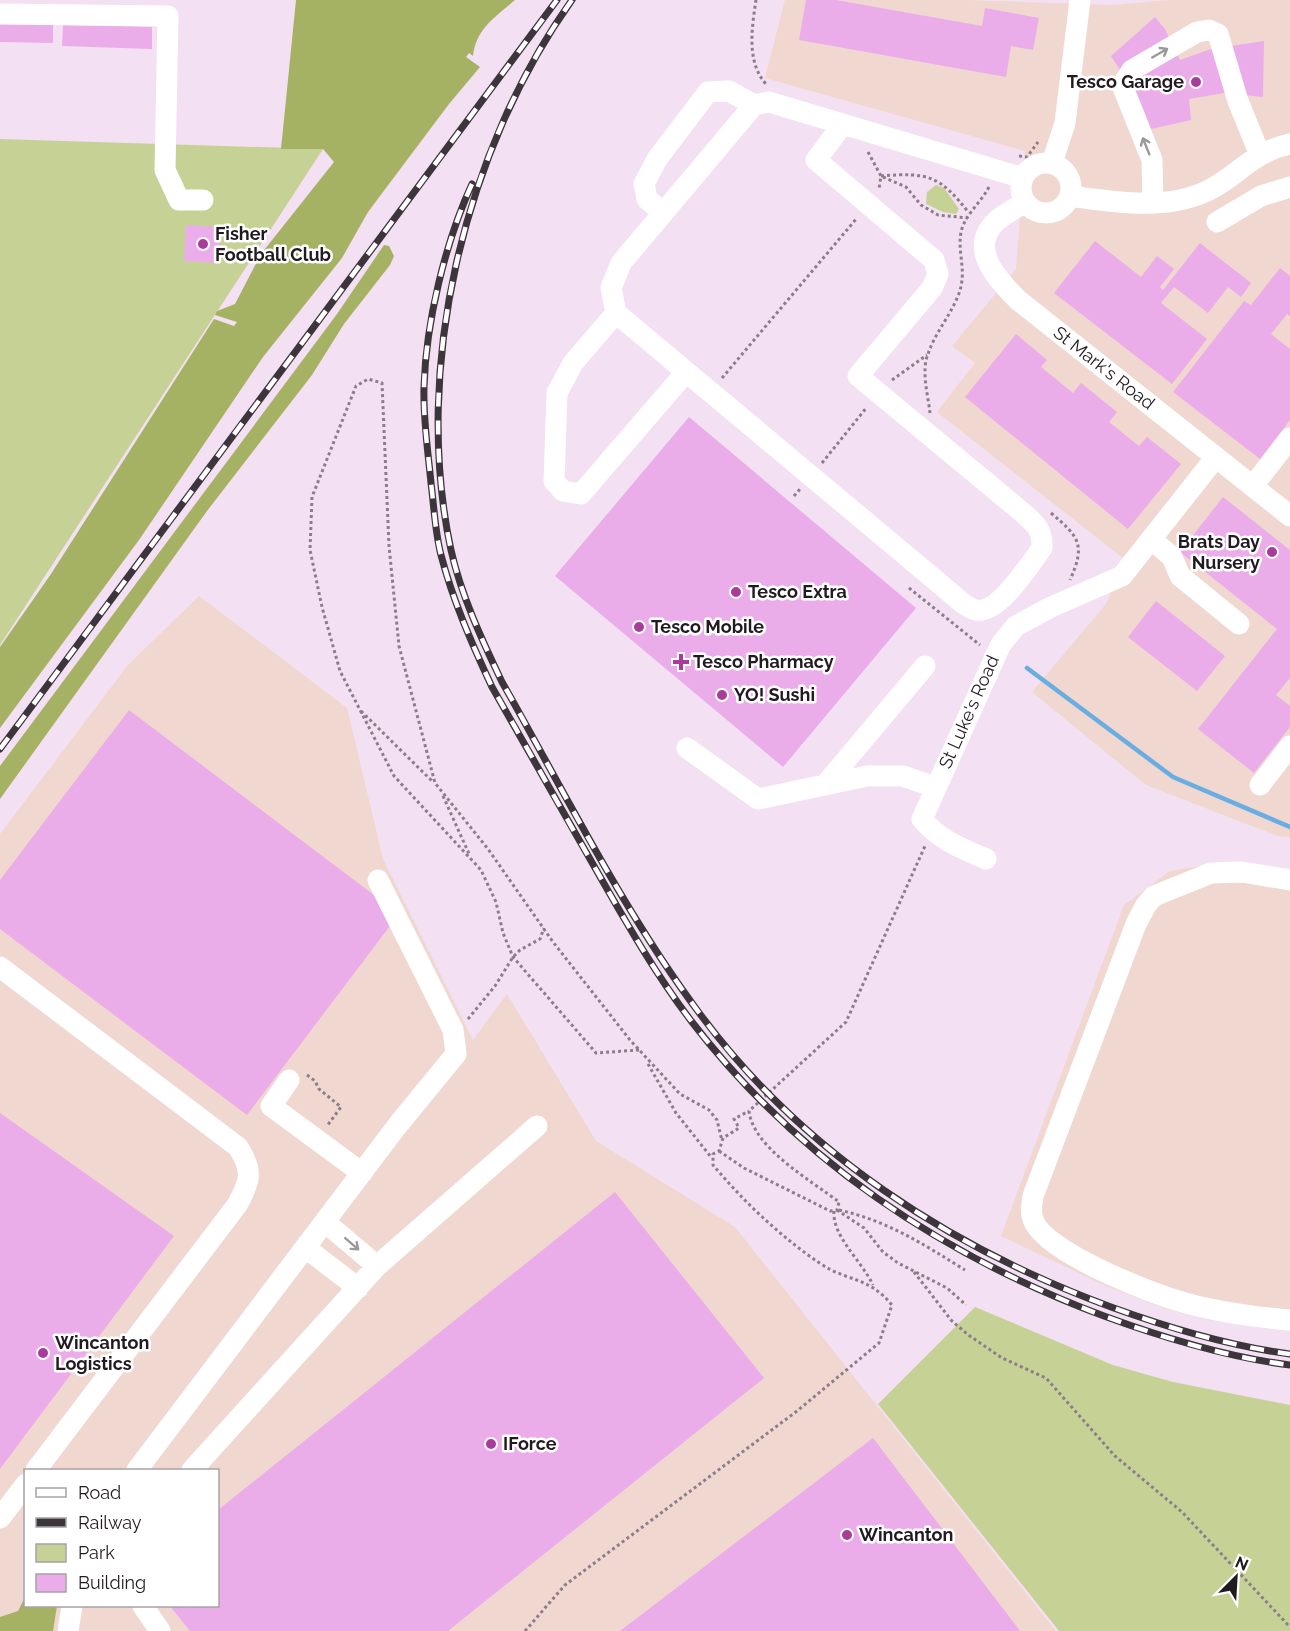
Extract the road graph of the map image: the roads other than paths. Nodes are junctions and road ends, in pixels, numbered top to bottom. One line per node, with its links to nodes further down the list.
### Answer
1 (1080, 0): 8 (street)
2 (169, 8): 3 (street); 12 (street)
3 (0, 14)
4 (754, 105): 5 (street); 15 (street); 15 (street)
5 (843, 124): 9 (street); 18 (street)
6 (1290, 144): 7 (street)
7 (1260, 155): 14 (street); 14 (street, one-way to 7)
8 (1052, 164): 9 (street); 11 (street)
9 (1023, 178): 13 (street)
10 (1290, 187): 16 (street)
11 (1070, 196): 13 (street); 14 (street)
12 (203, 200)
13 (1025, 202): 20 (street, St Mark's Road)
14 (1153, 202)
15 (663, 213): 17 (street)
16 (1217, 222)
17 (616, 314): 18 (street); 18 (street)
18 (686, 372)
19 (1290, 438): 21 (street)
20 (1216, 457): 21 (street, St Mark's Road); 23 (street, St Luke's Road)
21 (1253, 486): 22 (street, St Mark's Road)
22 (1290, 516)
23 (1151, 539): 24 (street); 30 (street, St Luke's Road)
24 (1239, 624)
25 (925, 666): 28 (street)
26 (1290, 746): 29 (street)
27 (687, 748): 28 (street)
28 (825, 784): 30 (street)
29 (1260, 785)
30 (935, 787): 31 (street, St Luke's Road)
31 (986, 859)
32 (378, 880): 37 (street)
33 (1290, 880): 42 (street)
34 (0, 967): 43 (street)
35 (298, 1077): 37 (street)
36 (537, 1126): 40 (street)
37 (362, 1173): 38 (street)
38 (325, 1222): 39 (street); 40 (street, one-way to 40)
39 (306, 1248): 41 (street); 44 (street)
40 (377, 1266): 41 (street)
41 (358, 1288): 45 (street)
42 (1290, 1320)
43 (37, 1469)
44 (138, 1469)
45 (193, 1469)
46 (24, 1487): 47 (street)
47 (0, 1518)
48 (72, 1607): 51 (street)
49 (144, 1607): 50 (street)
50 (156, 1629)
51 (68, 1631)

